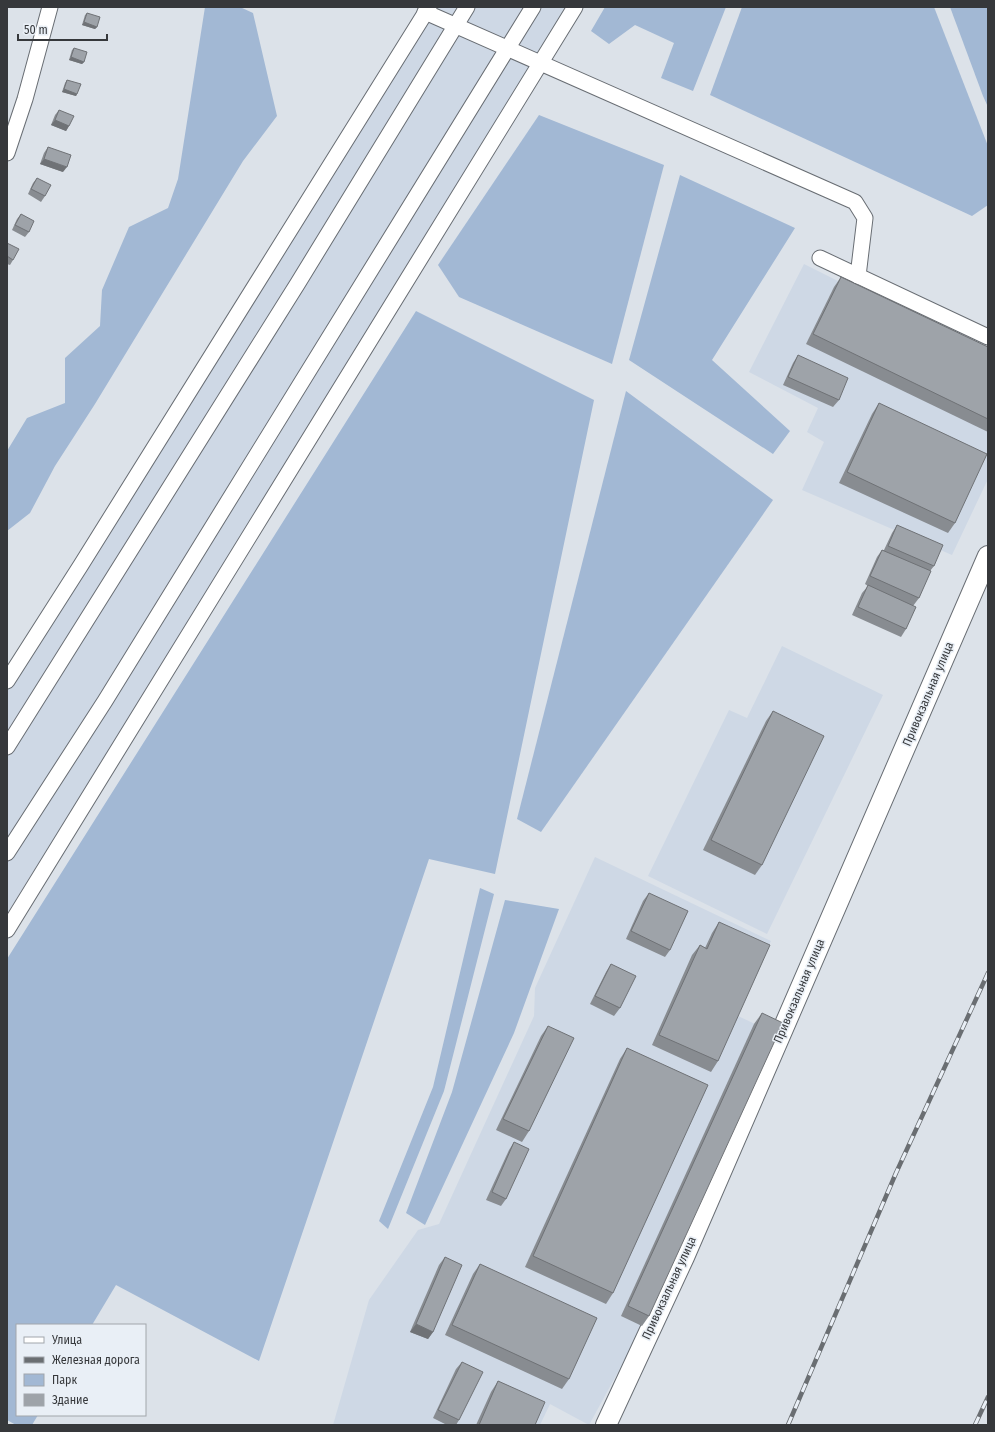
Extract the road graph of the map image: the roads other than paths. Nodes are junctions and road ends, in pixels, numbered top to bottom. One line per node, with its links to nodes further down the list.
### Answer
1 (50, 7): 9 (street)
2 (467, 7): 6 (street)
3 (533, 7): 7 (street)
4 (575, 7): 8 (street)
5 (423, 9): 6 (street); 14 (street)
6 (455, 25): 7 (street); 15 (street)
7 (507, 48): 8 (street); 16 (street)
8 (541, 63): 11 (street); 17 (street)
9 (7, 153)
10 (820, 258): 11 (street)
11 (858, 276): 12 (street)
12 (988, 337)
13 (988, 556): 18 (main road, Привокзальная улица)
14 (7, 681)
15 (7, 747)
16 (7, 853)
17 (7, 930)
18 (606, 1425)

